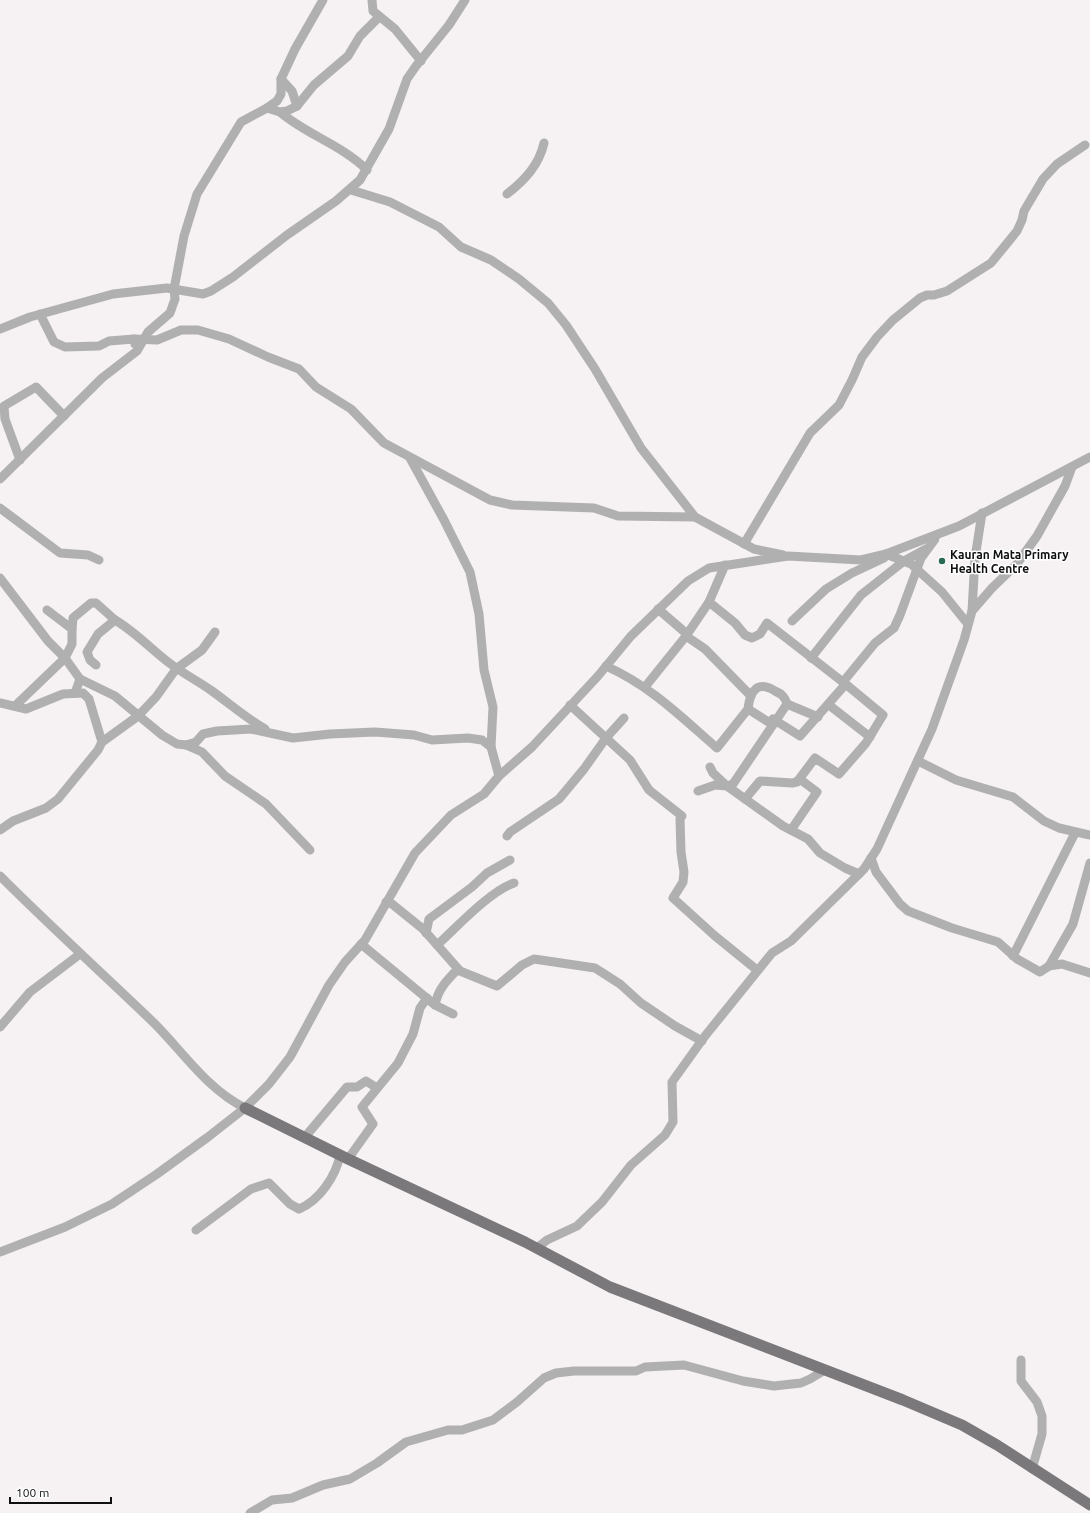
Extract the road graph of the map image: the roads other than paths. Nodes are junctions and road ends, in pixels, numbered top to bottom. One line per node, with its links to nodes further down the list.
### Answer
1 (322, 0): 6 (street)
2 (372, 0): 4 (street)
3 (465, 0): 5 (street)
4 (379, 17): 5 (street); 7 (street)
5 (421, 61): 12 (street)
6 (281, 79): 7 (street); 8 (street)
7 (297, 106): 9 (street)
8 (267, 108): 9 (street); 15 (street)
9 (280, 112): 12 (street)
10 (544, 143): 14 (street)
11 (1085, 145): 29 (street)
12 (367, 170): 13 (street)
13 (351, 190): 15 (street); 27 (street)
14 (507, 194)
15 (174, 289): 16 (street); 18 (street)
16 (40, 314): 17 (street); 18 (street)
17 (0, 329)
18 (139, 340): 19 (street); 20 (street)
19 (64, 416): 22 (street); 22 (street)
20 (410, 457): 27 (street); 73 (street)
21 (1090, 457): 23 (street)
22 (20, 460): 24 (street)
23 (1072, 467): 26 (street); 41 (street)
24 (0, 479)
25 (0, 508): 33 (street)
26 (982, 513): 28 (street); 41 (street)
27 (695, 517): 29 (street)
28 (934, 537): 30 (street); 31 (street)
29 (744, 544): 32 (street)
30 (931, 547): 34 (street); 36 (street)
31 (888, 555): 32 (street); 34 (street); 43 (street)
32 (788, 556): 35 (street)
33 (99, 560)
34 (904, 561): 36 (street); 49 (street)
35 (725, 565): 38 (street); 39 (street)
36 (917, 569): 44 (street); 54 (street)
37 (0, 578): 48 (street)
38 (709, 602): 47 (street); 49 (street)
39 (658, 609): 47 (street); 51 (street)
40 (47, 610): 45 (street)
41 (972, 611): 44 (street)
42 (115, 620): 45 (street); 50 (street); 52 (street)
43 (792, 621)
44 (967, 624): 74 (street)
45 (72, 629): 48 (street)
46 (215, 632): 52 (street)
47 (687, 635): 55 (street); 57 (street)
48 (65, 658): 53 (street); 62 (street)
49 (811, 658): 54 (street)
50 (96, 665)
51 (606, 666): 55 (street); 60 (street)
52 (176, 669): 64 (street); 68 (street)
53 (80, 679): 56 (street); 64 (street)
54 (846, 684): 61 (street); 70 (street)
55 (645, 687): 63 (street)
56 (75, 693): 62 (street); 71 (street)
57 (751, 696): 59 (street); 63 (street)
58 (0, 703): 62 (street)
59 (787, 704): 65 (street); 67 (street)
60 (570, 705): 69 (street); 76 (street)
61 (829, 705): 65 (street); 70 (street)
62 (14, 706)
63 (748, 709): 67 (street)
64 (138, 716): 71 (street); 72 (street)
65 (818, 717): 67 (street)
66 (624, 718): 69 (street)
67 (775, 720): 78 (street)
68 (269, 732): 72 (street); 73 (street)
69 (606, 737): 84 (street); 101 (street)
70 (870, 737): 77 (street)
71 (102, 742): 81 (street)
72 (186, 745): 86 (street)
73 (491, 747): 76 (street)
74 (918, 761): 83 (street); 87 (street)
75 (710, 767): 78 (street)
76 (499, 776): 93 (street)
77 (798, 782): 80 (street); 82 (street)
78 (727, 786): 79 (street); 80 (street)
79 (698, 791)
80 (745, 799): 82 (street)
81 (0, 830)
82 (791, 830): 90 (street)
83 (1075, 833): 85 (street); 98 (street)
84 (507, 836)
85 (1090, 836)
86 (310, 850)
87 (871, 858): 90 (street); 98 (street)
88 (510, 860): 94 (street)
89 (1090, 863): 99 (street)
90 (859, 874): 101 (street)
91 (0, 876): 97 (street)
92 (514, 883): 96 (street)
93 (386, 902): 94 (street); 95 (street)
94 (426, 933): 96 (street)
95 (361, 944): 103 (street); 109 (street)
96 (437, 945): 100 (street)
97 (80, 954): 106 (street); 109 (street)
98 (1013, 956): 99 (street)
99 (1049, 966): 102 (street)
100 (458, 969): 104 (street); 107 (street)
101 (757, 970): 107 (street)
102 (1090, 973)
103 (427, 998): 104 (street); 108 (street)
104 (435, 1005): 105 (street)
105 (452, 1014)
106 (0, 1027)
107 (702, 1041): 113 (street)
108 (377, 1088): 110 (street); 111 (street)
109 (245, 1108): 110 (main road); 114 (street)
110 (304, 1137): 111 (main road)
111 (344, 1157): 112 (street); 113 (main road)
112 (196, 1230)
113 (536, 1248): 116 (main road)
114 (0, 1252)
115 (1021, 1360): 117 (street)
116 (825, 1370): 117 (main road); 119 (street)
117 (1032, 1469): 118 (main road)
118 (1090, 1505)
119 (250, 1513)

